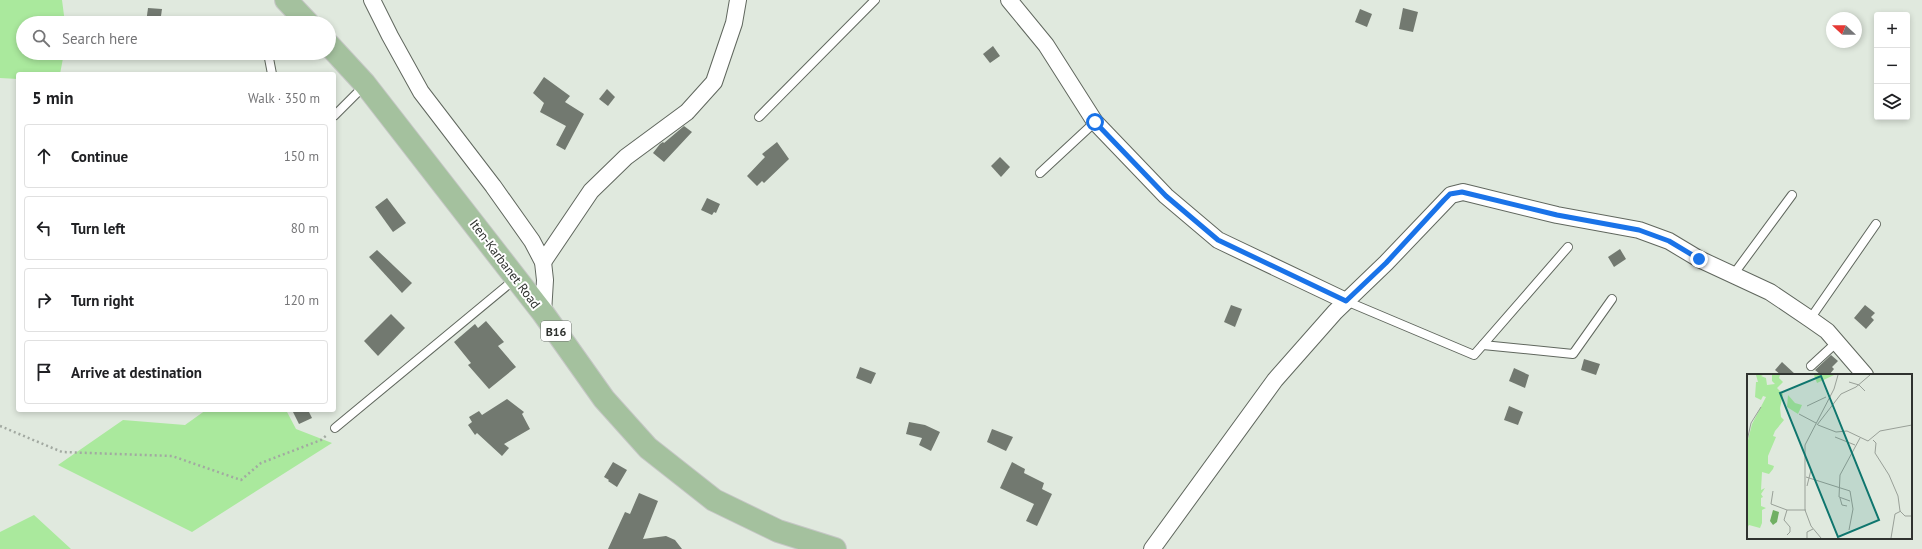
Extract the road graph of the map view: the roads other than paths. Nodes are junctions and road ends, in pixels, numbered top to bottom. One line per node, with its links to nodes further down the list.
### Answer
1 (286, 0): 6 (main road)
2 (372, 0): 18 (street)
3 (738, 0): 18 (street)
4 (875, 0): 12 (lane)
5 (1009, 0): 13 (street)
6 (301, 16)
7 (336, 53): 10 (main road, Iten-Karbanet Road / B16)
8 (269, 60): 9 (lane)
9 (272, 72)
10 (365, 84): 11 (lane); 20 (main road, Iten-Karbanet Road / B16)
11 (336, 114)
12 (759, 117)
13 (1095, 122): 14 (lane); 22 (street)
14 (1040, 173)
15 (1792, 194): 19 (lane)
16 (1876, 224): 24 (lane)
17 (1568, 247): 26 (lane)
18 (543, 262): 23 (street)
19 (1733, 275): 22 (street); 24 (street)
20 (516, 278): 23 (main road, Iten-Karbanet Road / B16); 29 (lane)
21 (1612, 299): 26 (lane)
22 (1346, 301): 26 (lane); 31 (street)
23 (543, 313): 30 (main road, Iten-Karbanet Road / B16)
24 (1810, 319): 25 (street)
25 (1837, 342): 27 (lane); 28 (street)
26 (1482, 345)
27 (1811, 366)
28 (1864, 374)
29 (335, 428)
30 (836, 549)
31 (1152, 549)

